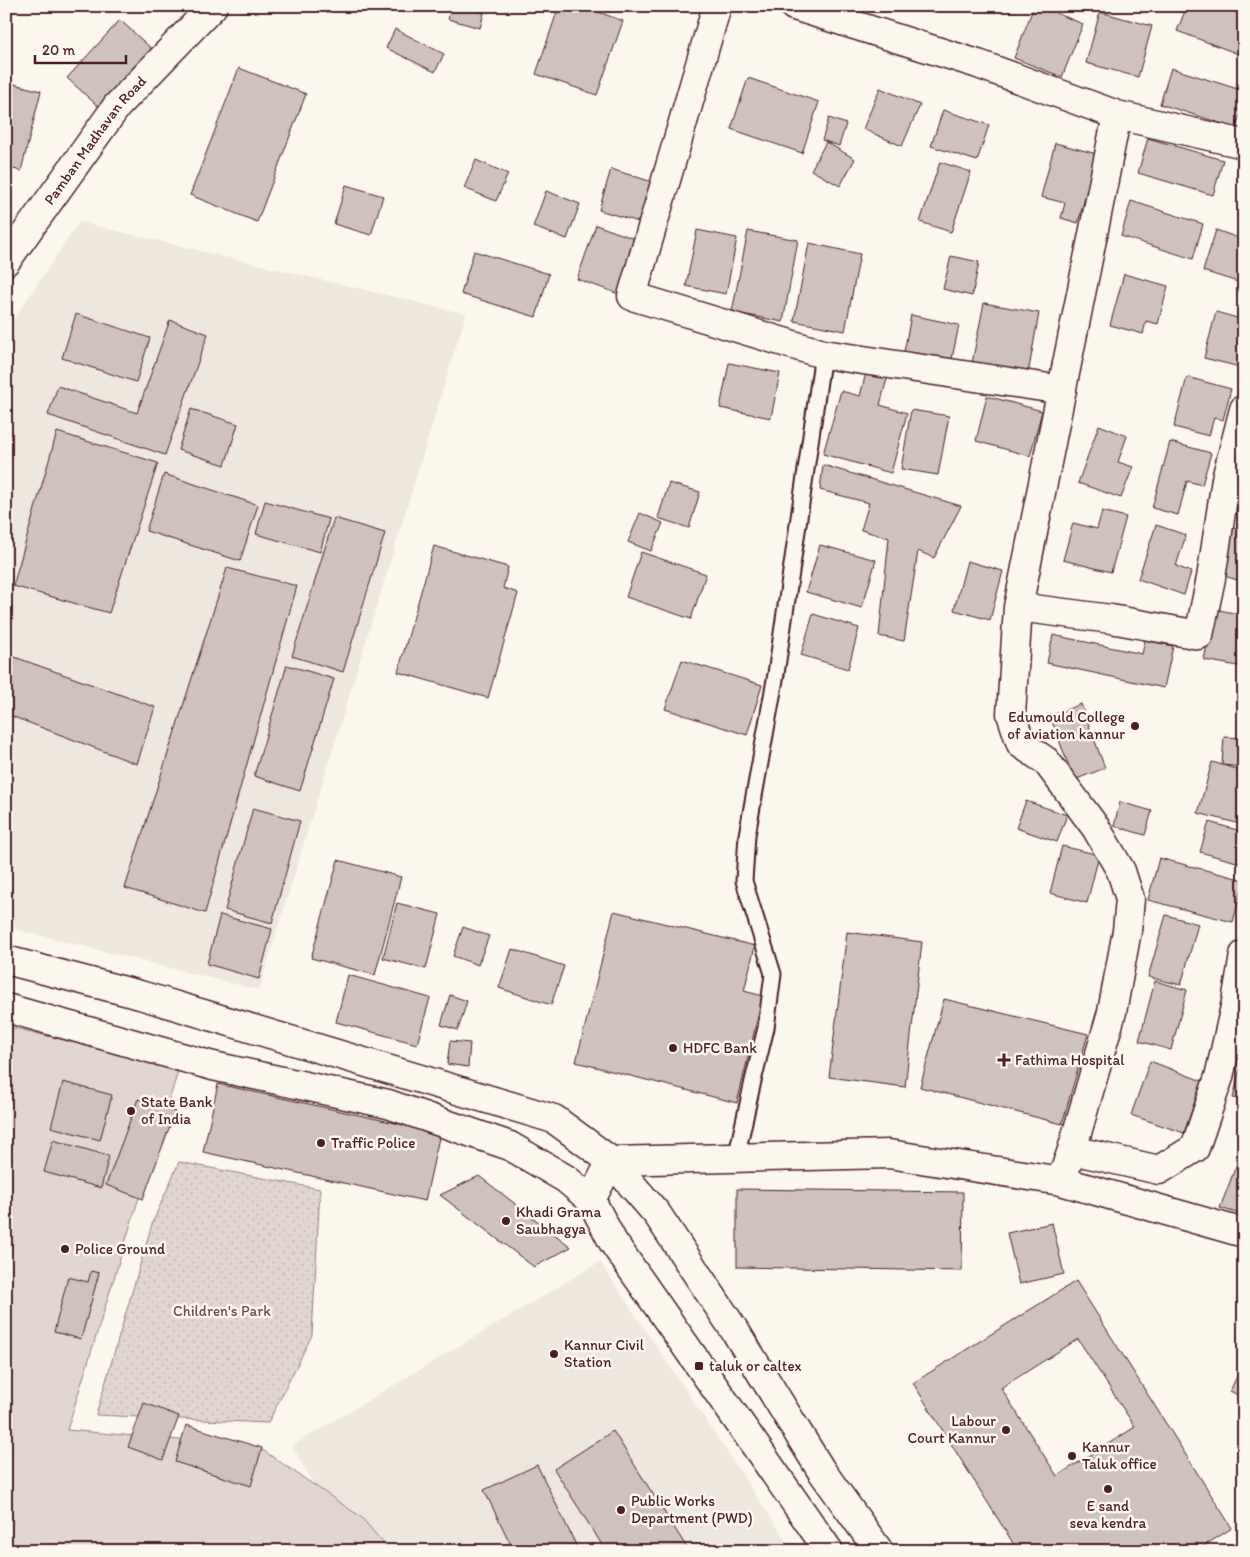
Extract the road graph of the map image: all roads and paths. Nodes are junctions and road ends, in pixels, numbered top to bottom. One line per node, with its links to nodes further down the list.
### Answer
1 (213, 6): 6 (street, Pamban Madhavan Road)
2 (716, 6): 7 (street)
3 (794, 6): 4 (street)
4 (1117, 115): 5 (street); 8 (street)
5 (1244, 144)
6 (6, 261)
7 (823, 354): 8 (street); 15 (lane)
8 (1062, 390): 10 (street)
9 (1244, 409): 10 (street)
10 (1018, 607): 14 (street)
11 (1244, 955): 14 (street)
12 (6, 960): 16 (street)
13 (6, 1008): 18 (street)
14 (1072, 1150): 17 (street)
15 (736, 1158): 16 (street); 17 (street)
16 (611, 1161): 18 (street); 21 (street)
17 (1061, 1181): 19 (street)
18 (591, 1200): 20 (street)
19 (1244, 1233)
20 (829, 1551)
21 (879, 1551)

